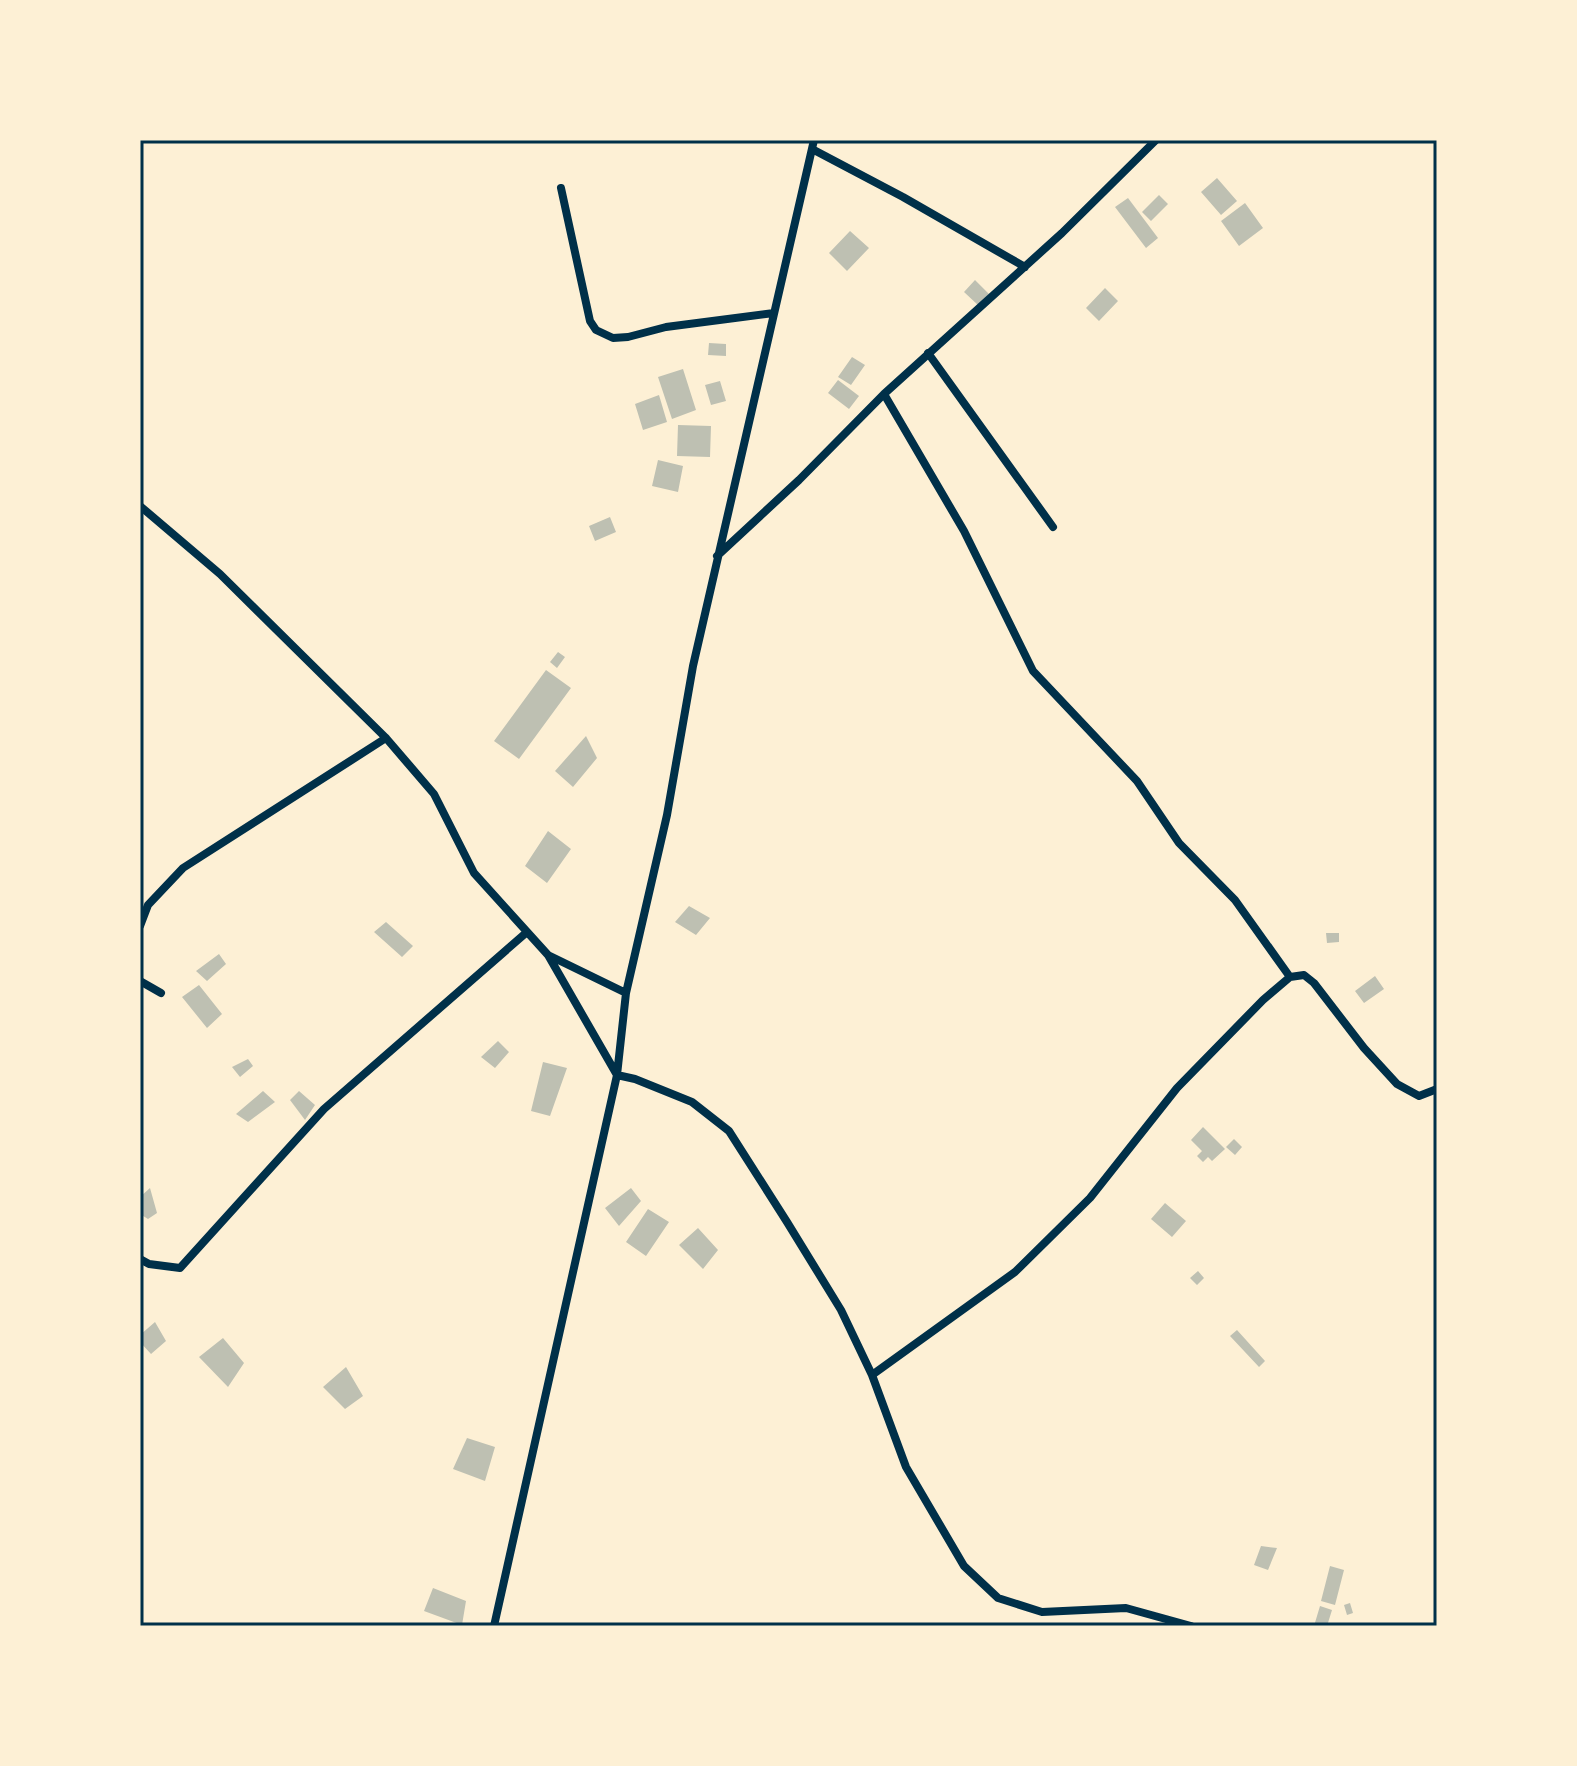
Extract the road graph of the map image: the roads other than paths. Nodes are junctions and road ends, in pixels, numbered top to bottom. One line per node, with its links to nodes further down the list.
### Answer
1 (1156, 140): 4 (street)
2 (813, 145): 4 (street); 5 (street)
3 (561, 188): 5 (street)
4 (1025, 267): 6 (street)
5 (774, 313): 10 (street)
6 (928, 353): 7 (street); 9 (street)
7 (884, 394): 10 (street); 15 (street)
8 (140, 506): 11 (street)
9 (1053, 527)
10 (717, 557): 18 (street)
11 (386, 738): 12 (street); 13 (street)
12 (140, 926)
13 (527, 932): 14 (street); 21 (street)
14 (548, 955): 18 (street); 19 (street)
15 (1290, 977): 20 (street); 22 (street)
16 (140, 981): 17 (street)
17 (161, 993)
18 (626, 993): 19 (street)
19 (617, 1075): 22 (street); 23 (street)
20 (1437, 1089)
21 (140, 1259)
22 (872, 1375): 24 (street)
23 (494, 1626)
24 (1191, 1626)

